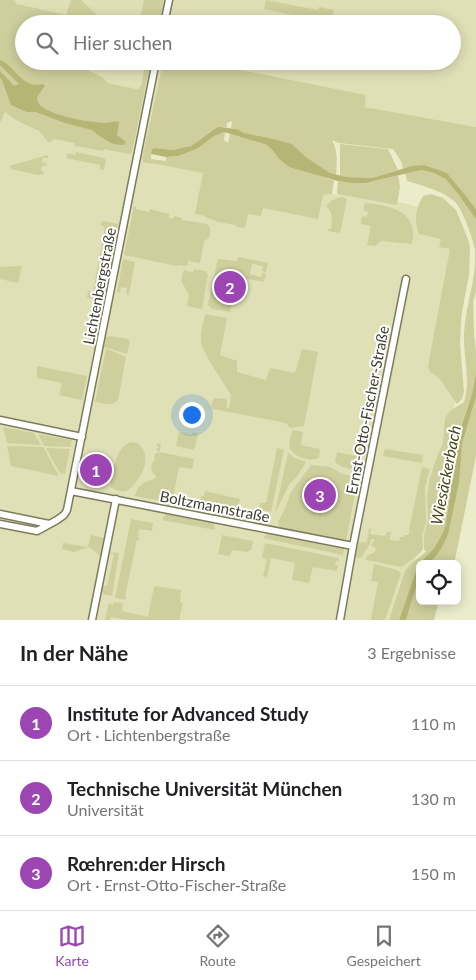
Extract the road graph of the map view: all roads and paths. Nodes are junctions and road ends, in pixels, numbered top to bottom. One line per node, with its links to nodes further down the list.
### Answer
1 (169, 0): 2 (street)
2 (166, 15)
3 (154, 70): 6 (street, Lichtenbergstraße)
4 (406, 279): 12 (street, Ernst-Otto-Fischer-Straße)
5 (0, 420): 6 (street)
6 (82, 437): 7 (street, Lichtenbergstraße)
7 (71, 491): 8 (street, Boltzmannstraße); 11 (street, Lichtenbergstraße)
8 (116, 499): 12 (street, Boltzmannstraße); 13 (street)
9 (0, 514): 11 (street)
10 (0, 524): 11 (street)
11 (49, 524)
12 (354, 546): 14 (street, Ernst-Otto-Fischer-Straße)
13 (92, 620)
14 (340, 620)

